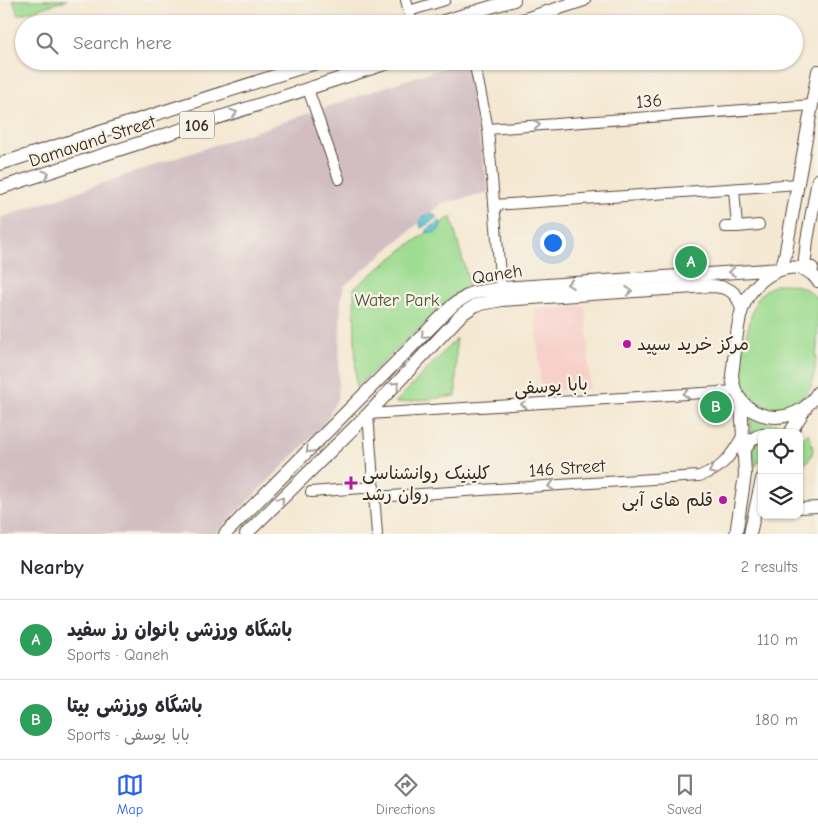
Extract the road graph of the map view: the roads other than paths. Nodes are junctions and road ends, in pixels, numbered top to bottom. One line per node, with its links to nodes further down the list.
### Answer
1 (406, 0): 5 (street)
2 (445, 0): 5 (street)
3 (514, 0): 7 (main road)
4 (584, 0): 8 (main road)
5 (409, 11): 6 (street)
6 (410, 15)
7 (464, 15)
8 (539, 15)
9 (294, 70): 16 (main road, Damavand Street / 106)
10 (366, 70): 13 (main road, Damavand Street / 106)
11 (476, 70): 15 (street)
12 (818, 71): 14 (main road)
13 (308, 89): 17 (street); 20 (main road, Damavand Street / 106, one-way to 13)
14 (812, 105): 15 (street, 136, one-way to 14); 19 (main road)
15 (488, 129): 22 (street)
16 (0, 164)
17 (339, 179)
18 (818, 180): 28 (main road)
19 (798, 184): 21 (street); 27 (main road)
20 (0, 188)
21 (734, 189): 22 (street); 25 (street)
22 (494, 206): 30 (street)
23 (759, 226): 25 (street)
24 (725, 227): 25 (street)
25 (737, 227)
26 (818, 268): 28 (main road, Qaneh)
27 (781, 269): 28 (main road, Qaneh); 30 (main road, Qaneh, one-way to 30); 31 (main road)
28 (804, 269): 29 (main road)
29 (818, 281)
30 (501, 288): 34 (main road, Qaneh, one-way to 34)
31 (742, 310): 33 (main road); 36 (main road, Qaneh, one-way to 31)
32 (818, 392): 35 (main road)
33 (738, 395): 35 (main road); 36 (street, بابا یوسفی, one-way to 36); 38 (main road)
34 (356, 404): 36 (street); 46 (main road, Qaneh, one-way to 46)
35 (808, 405): 37 (main road)
36 (368, 414): 42 (street); 47 (main road, Qaneh, one-way to 36)
37 (793, 429)
38 (743, 435): 40 (main road); 42 (street, 146 Street, one-way to 42)
39 (758, 436): 40 (main road)
40 (744, 451): 49 (main road)
41 (311, 492): 42 (street, 146 Street)
42 (374, 492): 48 (street)
43 (818, 507): 44 (street)
44 (803, 508)
45 (758, 511): 50 (main road)
46 (225, 534)
47 (246, 534)
48 (377, 534)
49 (736, 534)
50 (750, 534)

